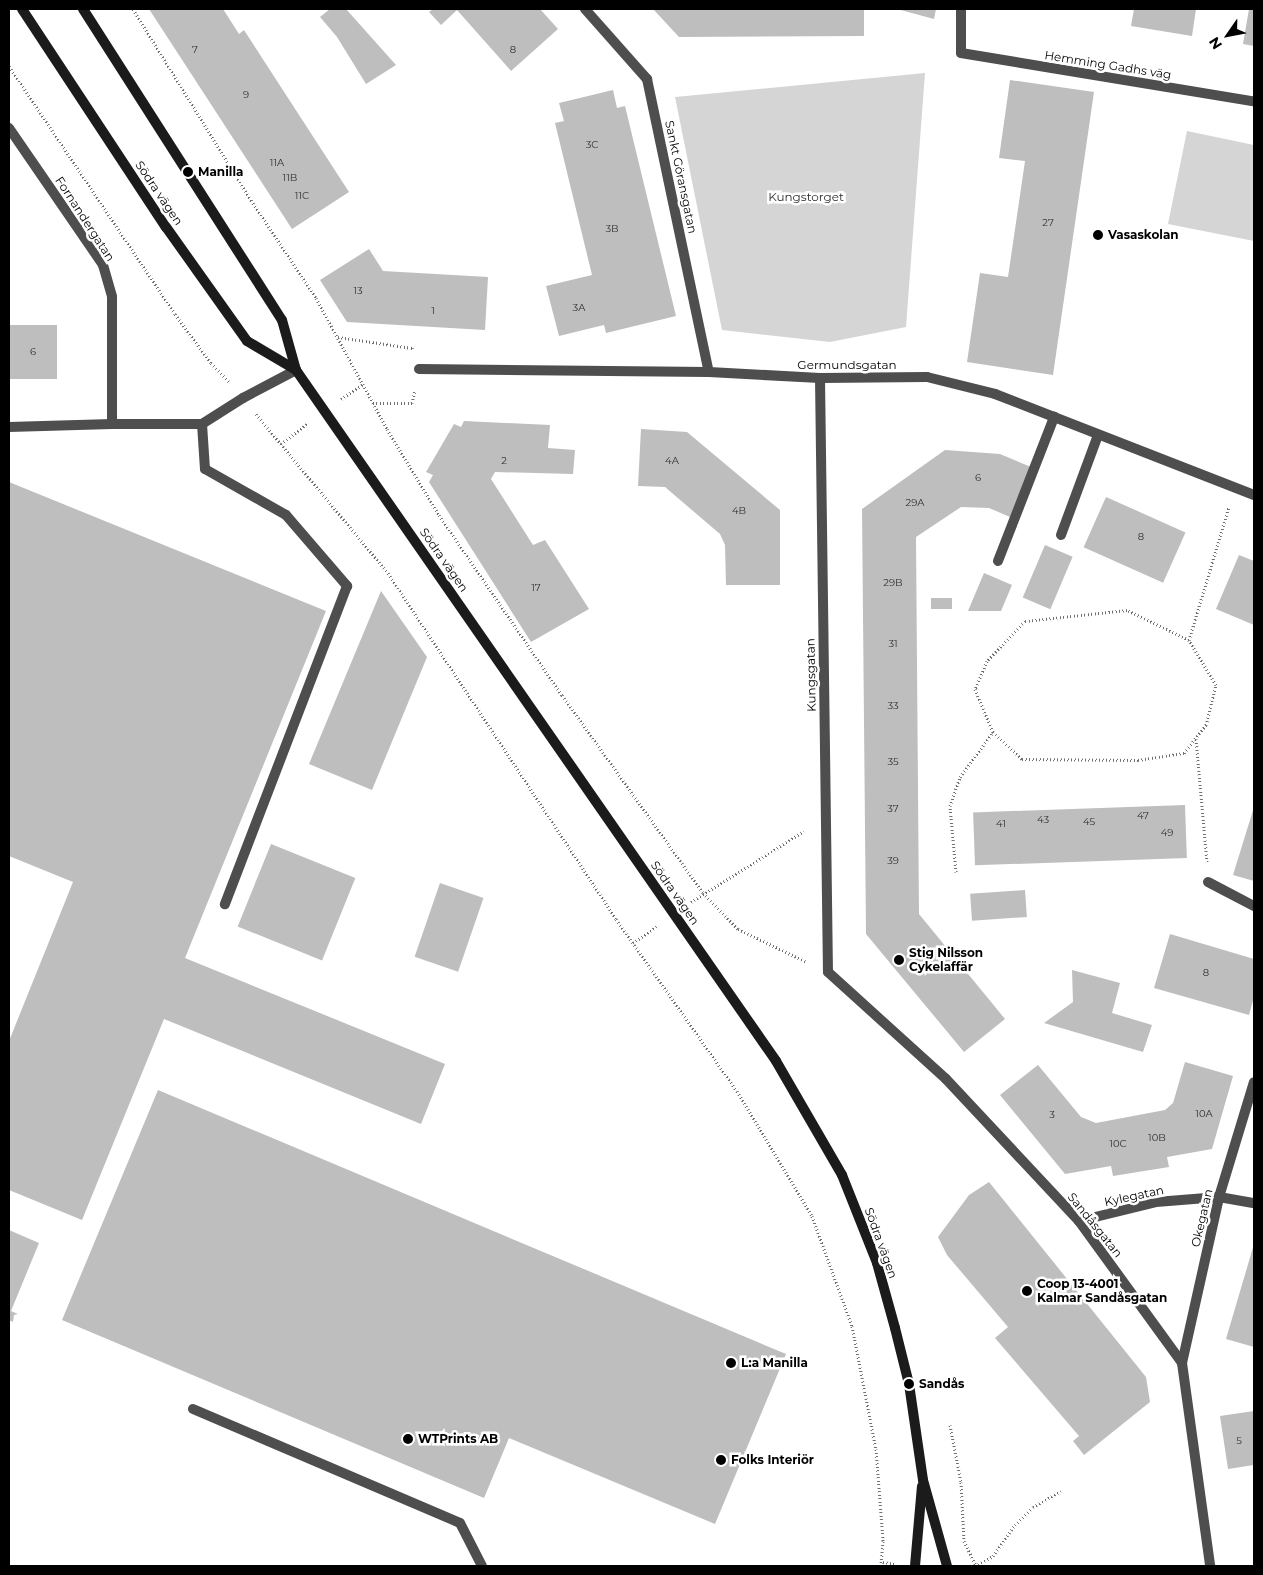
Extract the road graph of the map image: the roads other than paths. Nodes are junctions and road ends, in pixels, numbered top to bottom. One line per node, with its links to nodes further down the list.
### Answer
1 (22, 9): 8 (main road, Södra vägen)
2 (83, 9): 8 (main road, Södra vägen)
3 (584, 9): 9 (street, Sankt Göransgatan)
4 (961, 9): 5 (street, Hemming Gadhs väg)
5 (1252, 101)
6 (9, 128): 12 (street, Fornandergatan)
7 (419, 369): 9 (street, Germundsgatan)
8 (296, 370): 13 (street); 29 (main road, Södra vägen)
9 (709, 372): 10 (street, Germundsgatan)
10 (820, 378): 11 (street, Germundsgatan); 22 (street, Kungsgatan)
11 (1054, 417): 15 (street, Germundsgatan); 18 (street)
12 (112, 424): 13 (street); 14 (street)
13 (202, 424): 20 (street)
14 (9, 427)
15 (1098, 434): 16 (street, Germundsgatan); 17 (street)
16 (1254, 495)
17 (1061, 535)
18 (998, 561)
19 (1208, 882): 21 (street)
20 (225, 904)
21 (1254, 906)
22 (828, 972): 26 (street, Sandåsgatan)
23 (1254, 1082): 24 (street, Okegatan)
24 (1219, 1197): 25 (street, Kylegatan); 26 (street, Kylegatan); 27 (street, Okegatan)
25 (1254, 1203)
26 (1079, 1221): 27 (street, Sandåsgatan)
27 (1182, 1363): 33 (street, Sandåsgatan)
28 (193, 1409): 30 (street)
29 (923, 1480): 31 (main road, Södra vägen); 32 (main road, Södra vägen)
30 (482, 1566)
31 (915, 1566)
32 (947, 1566)
33 (1210, 1566)

